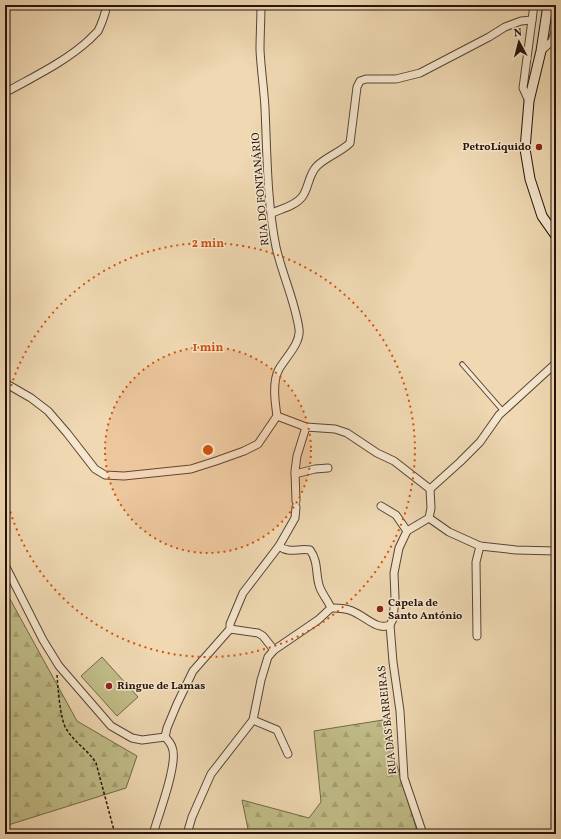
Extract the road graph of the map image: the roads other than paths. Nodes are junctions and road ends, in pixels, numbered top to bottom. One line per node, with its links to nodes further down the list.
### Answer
1 (108, 5): 8 (street)
2 (261, 5): 10 (street, RUA DO FONTANÁRIO)
3 (534, 5): 5 (street)
4 (548, 5): 7 (main road)
5 (532, 20): 9 (street); 10 (street)
6 (556, 29): 7 (street)
7 (541, 51): 9 (main road)
8 (5, 91)
9 (529, 101): 11 (main road)
10 (272, 213): 16 (street, RUA DO FONTANÁRIO)
11 (556, 236)
12 (556, 363): 15 (street)
13 (462, 364): 15 (lane)
14 (5, 383): 16 (street)
15 (504, 411): 20 (street)
16 (277, 416): 17 (street)
17 (306, 427): 19 (street); 20 (street)
18 (328, 468): 19 (street)
19 (295, 474): 24 (street)
20 (430, 489): 22 (street)
21 (381, 506): 23 (street)
22 (429, 518): 23 (street); 25 (street)
23 (407, 531): 29 (street, RUA DAS BARREIRAS)
24 (279, 546): 28 (street); 30 (street)
25 (480, 546): 26 (street); 31 (street)
26 (556, 551)
27 (5, 565): 34 (street)
28 (330, 608): 29 (street); 32 (street)
29 (390, 625): 38 (street, RUA DAS BARREIRAS)
30 (230, 629): 32 (street); 34 (street)
31 (477, 636)
32 (274, 650): 33 (street)
33 (253, 720): 35 (street); 37 (street)
34 (165, 737): 36 (street)
35 (288, 754)
36 (153, 834)
37 (187, 834)
38 (423, 834)

